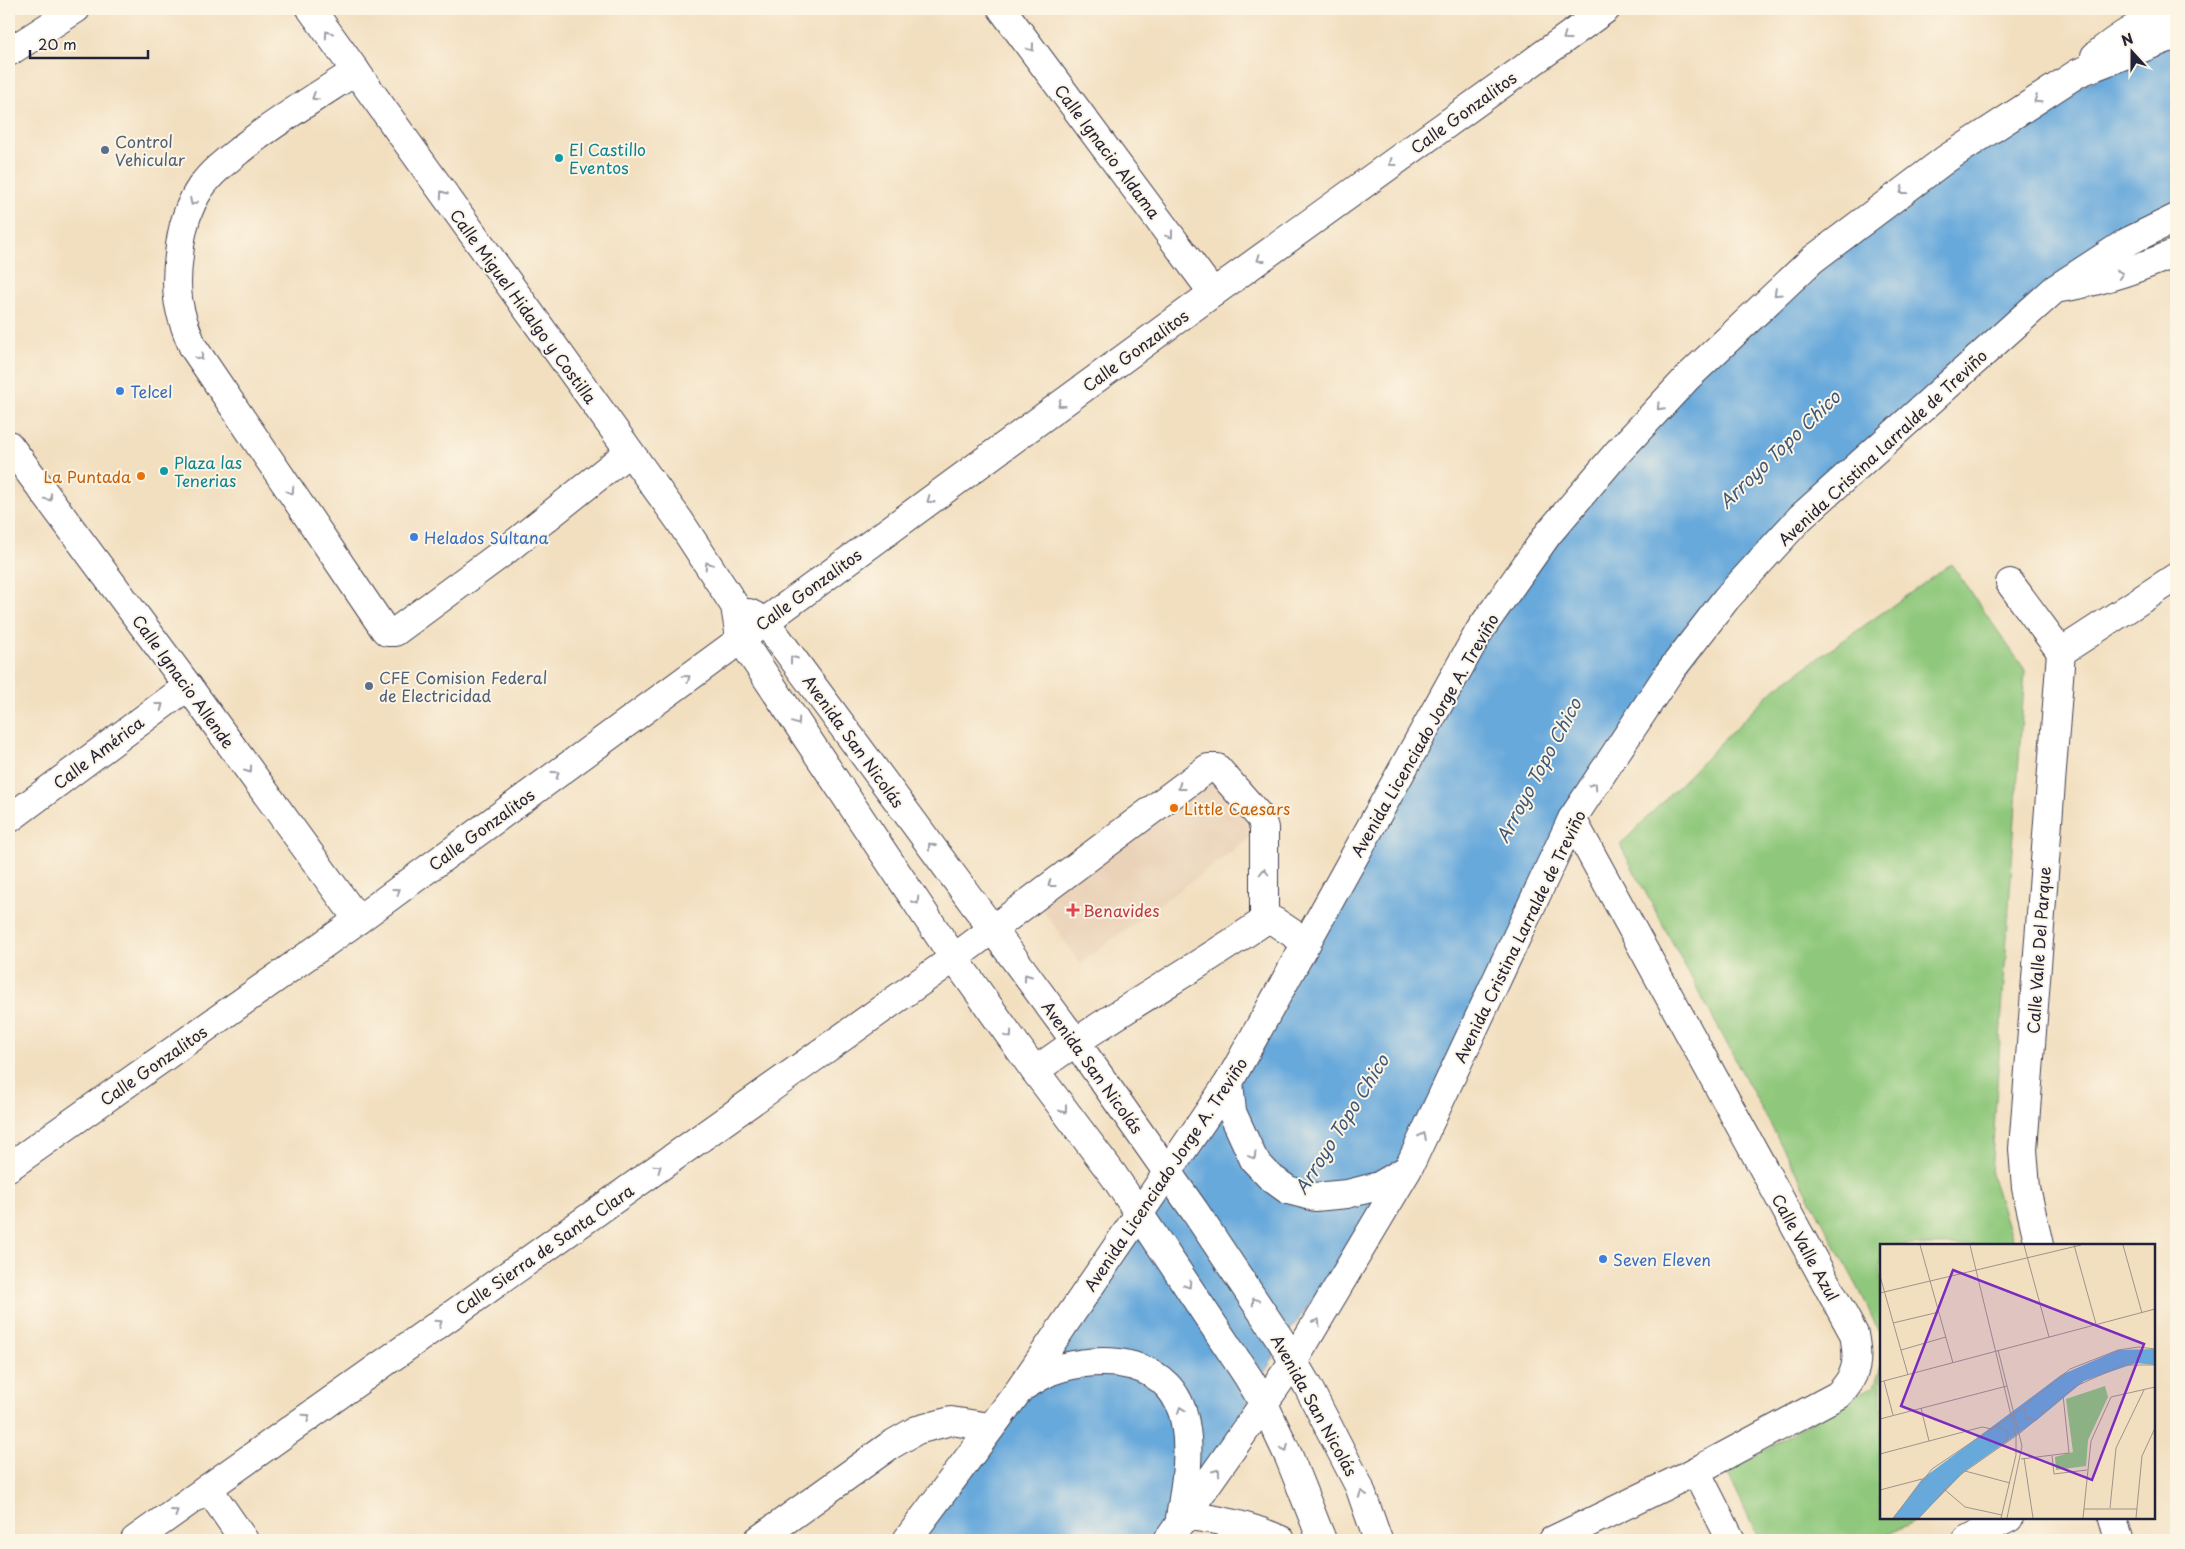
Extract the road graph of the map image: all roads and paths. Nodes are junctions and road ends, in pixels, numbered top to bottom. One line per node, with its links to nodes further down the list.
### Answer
1 (76, 9): 7 (street)
2 (311, 9): 8 (street, Calle Miguel Hidalgo y Costilla, one-way to 2)
3 (1002, 9): 13 (street, Calle Ignacio Aldama, one-way to 13)
4 (1606, 9): 13 (street, Calle Gonzalitos, one-way to 13)
5 (2175, 9): 9 (street)
6 (2176, 35): 9 (street, Avenida Licenciado Jorge A. Treviño)
7 (9, 52)
8 (356, 71): 14 (street, Calle Miguel Hidalgo y Costilla, one-way to 8); 14 (street, one-way to 14)
9 (2078, 73): 28 (street, Avenida Licenciado Jorge A. Treviño, one-way to 28)
10 (2176, 218): 12 (street, Avenida Cristina Larralde de Treviño)
11 (2176, 253): 12 (street, one-way to 11)
12 (2055, 289): 24 (street, Avenida Cristina Larralde de Treviño, one-way to 12)
13 (1213, 293): 19 (street, Calle Gonzalitos, one-way to 19)
14 (629, 452): 18 (street, Calle Miguel Hidalgo y Costilla, one-way to 14)
15 (14, 462): 22 (street, Calle Ignacio Allende, one-way to 22)
16 (2176, 577): 21 (street)
17 (2010, 583): 21 (street)
18 (735, 606): 19 (street); 20 (street, Calle Miguel Hidalgo y Costilla)
19 (765, 620): 20 (street, Calle Gonzalitos); 27 (street, Avenida San Nicolás, one-way to 19)
20 (740, 638): 25 (street, Calle Gonzalitos, one-way to 20); 29 (street, one-way to 29)
21 (2061, 652): 37 (street, Calle Valle Del Parque)
22 (188, 686): 23 (street, Calle América, one-way to 22); 25 (street, Calle Ignacio Allende, one-way to 25)
23 (9, 819)
24 (1572, 819): 34 (street, Avenida Cristina Larralde de Treviño, one-way to 24); 42 (street, Calle Valle Azul)
25 (358, 920): 33 (street, Calle Gonzalitos)
26 (1264, 921): 27 (street, Calle Sierra de Santa Clara, one-way to 27); 28 (street); 30 (street)
27 (991, 928): 29 (street, Calle Sierra de Santa Clara); 30 (street, Avenida San Nicolás, one-way to 27)
28 (1307, 943): 32 (street, Avenida Licenciado Jorge A. Treviño)
29 (954, 958): 31 (street, one-way to 31); 43 (street, Calle Sierra de Santa Clara, one-way to 29)
30 (1075, 1042): 31 (street); 35 (street, Avenida San Nicolás)
31 (1034, 1072): 36 (street, one-way to 36)
32 (1229, 1082): 34 (street, one-way to 34); 35 (street, Avenida Licenciado Jorge A. Treviño)
33 (9, 1167)
34 (1408, 1169): 38 (street, Avenida Cristina Larralde de Treviño, one-way to 34)
35 (1168, 1172): 36 (street, Avenida Licenciado Jorge A. Treviño); 38 (street, Avenida San Nicolás, one-way to 35)
36 (1140, 1213): 39 (street, Avenida Licenciado Jorge A. Treviño); 40 (street, one-way to 40)
37 (2039, 1244)
38 (1288, 1352): 40 (street, Avenida Cristina Larralde de Treviño); 47 (street, Avenida San Nicolás, one-way to 38)
39 (1020, 1389): 41 (street, Avenida Licenciado Jorge A. Treviño); 46 (street, one-way to 39)
40 (1264, 1404): 46 (street, Avenida Cristina Larralde de Treviño, one-way to 40); 53 (street, one-way to 53)
41 (990, 1427): 50 (street); 51 (street, Avenida Licenciado Jorge A. Treviño)
42 (1696, 1471): 54 (street, Calle Valle Azul); 55 (street)
43 (208, 1488): 48 (street, Calle Sierra de Santa Clara, one-way to 43); 49 (street)
44 (2007, 1519): 56 (street)
45 (2113, 1519): 57 (street)
46 (1178, 1527): 52 (street)
47 (1378, 1535)
48 (135, 1540)
49 (244, 1540)
50 (758, 1540)
51 (907, 1540)
52 (1281, 1540)
53 (1322, 1540)
54 (1553, 1540)
55 (1731, 1540)
56 (1967, 1540)
57 (2119, 1540)

